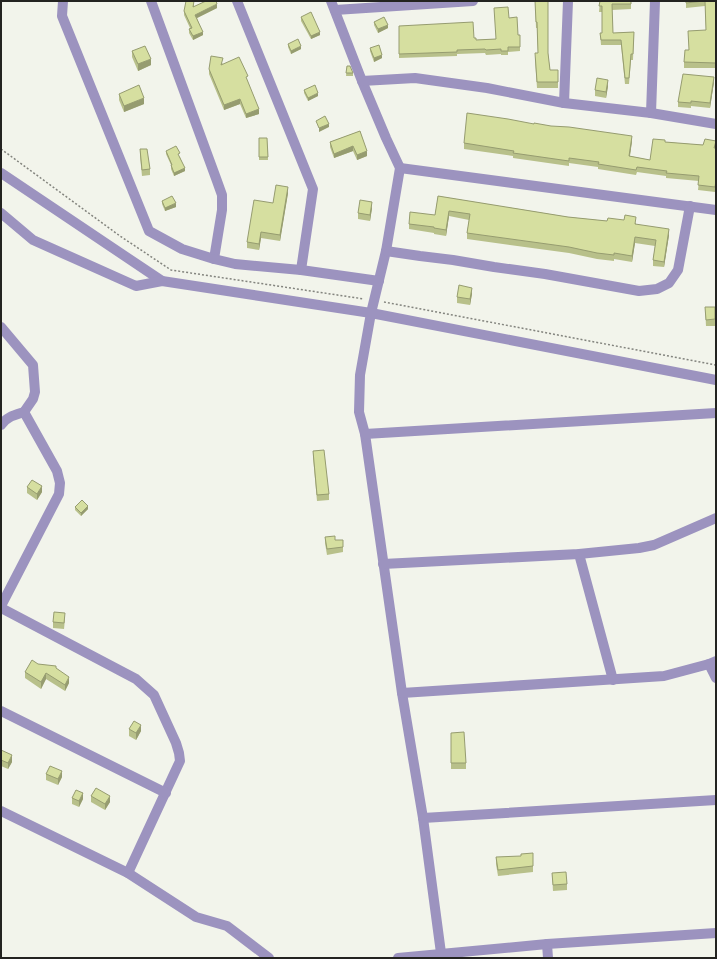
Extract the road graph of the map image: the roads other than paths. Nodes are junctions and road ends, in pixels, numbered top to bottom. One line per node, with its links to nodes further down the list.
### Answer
1 (63, 1): 18 (street)
2 (151, 1): 18 (street)
3 (237, 1): 19 (street)
4 (473, 1): 7 (street)
5 (568, 1): 9 (street)
6 (655, 1): 10 (street)
7 (333, 5): 8 (street)
8 (362, 81): 9 (street); 12 (street)
9 (564, 103): 10 (street)
10 (652, 113): 11 (street)
11 (716, 124)
12 (400, 168): 14 (street); 17 (street)
13 (1, 173): 20 (street)
14 (690, 206): 15 (street); 17 (street)
15 (716, 210)
16 (1, 213): 20 (street)
17 (386, 251): 21 (street)
18 (214, 259): 19 (street)
19 (300, 270): 21 (street)
20 (162, 281): 22 (street)
21 (379, 281): 22 (street)
22 (371, 313): 24 (street); 28 (street)
23 (1, 326): 25 (street)
24 (716, 380)
25 (24, 412): 27 (street); 32 (street)
26 (716, 413): 28 (street)
27 (1, 426)
28 (365, 434): 31 (street)
29 (716, 518): 30 (street)
30 (579, 554): 31 (street); 35 (street)
31 (383, 564): 36 (street)
32 (1, 607): 38 (street)
33 (712, 663): 34 (street); 35 (street)
34 (716, 678)
35 (613, 680): 36 (street)
36 (402, 694): 41 (street)
37 (1, 711): 38 (street)
38 (166, 793): 42 (street)
39 (716, 800): 41 (street)
40 (1, 811): 42 (street)
41 (423, 818): 45 (street)
42 (128, 873): 46 (street)
43 (716, 933): 44 (street)
44 (547, 944): 45 (street); 48 (street)
45 (441, 953): 47 (street)
46 (269, 958)
47 (398, 958)
48 (548, 958)

